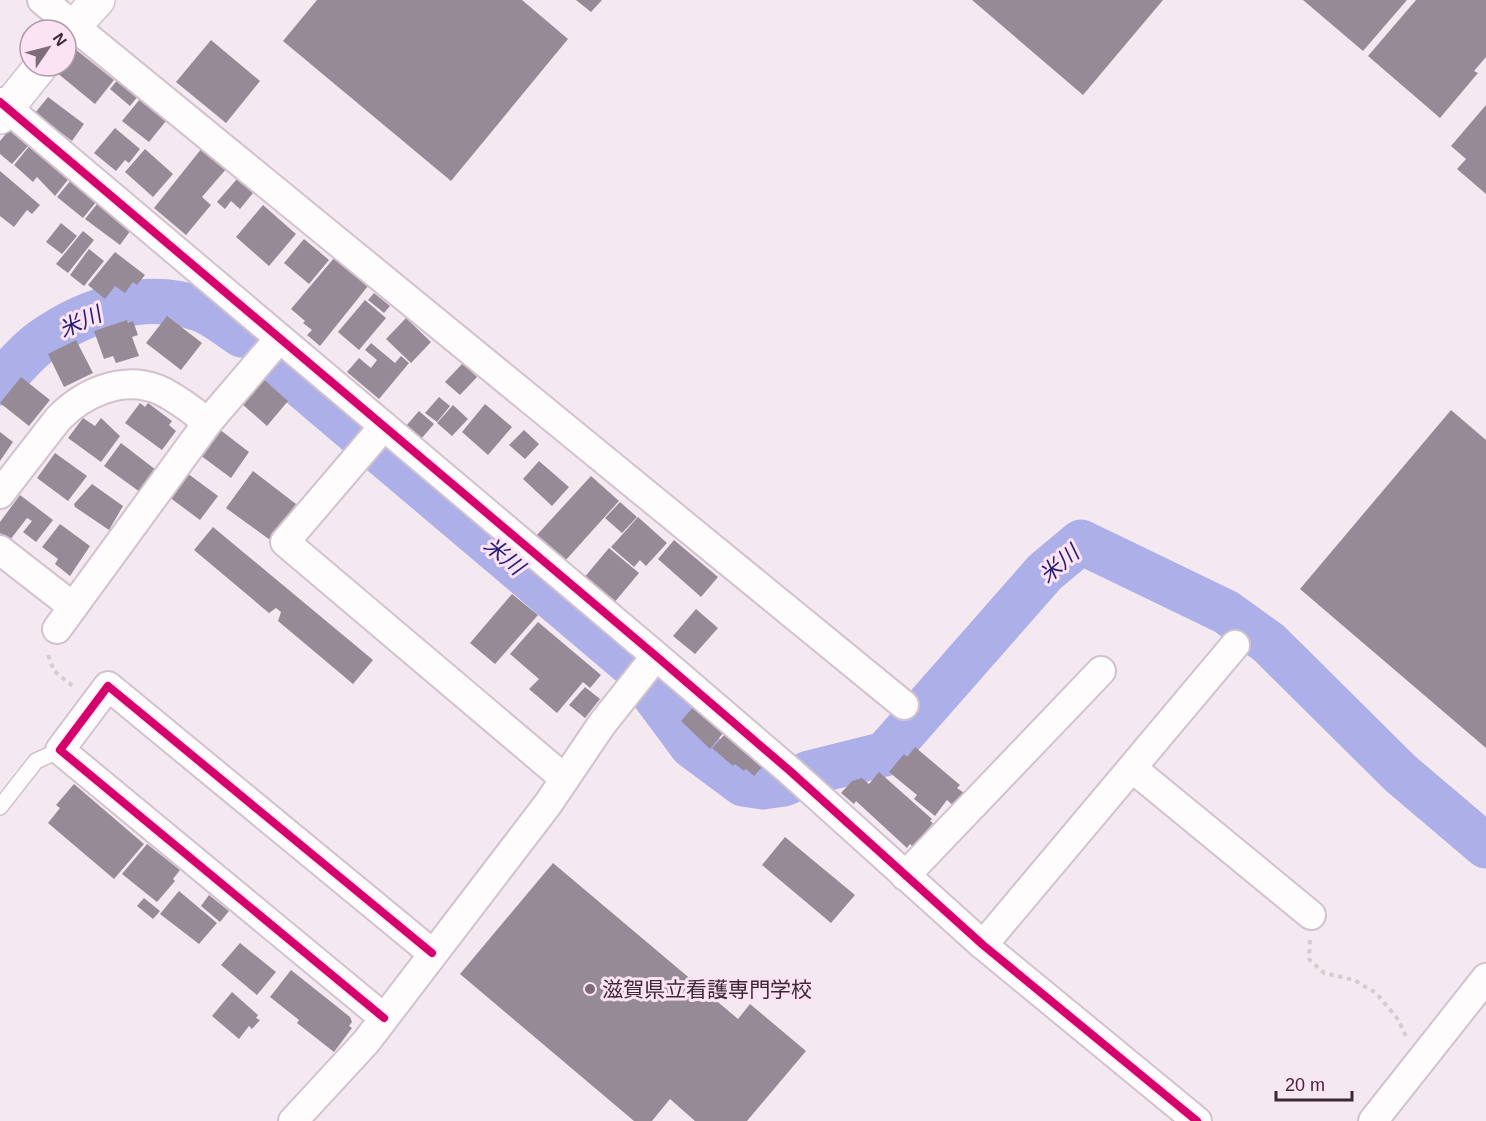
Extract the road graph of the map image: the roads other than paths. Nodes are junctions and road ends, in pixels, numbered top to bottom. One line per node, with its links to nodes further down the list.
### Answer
1 (42, 0): 3 (street)
2 (98, 0): 4 (street)
3 (58, 18)
4 (78, 21)
5 (78, 38): 16 (street)
6 (30, 78): 7 (street)
7 (2, 109): 8 (street)
8 (279, 339): 9 (street); 10 (street)
9 (208, 422): 11 (street); 12 (street)
10 (384, 426): 14 (street); 19 (street)
11 (0, 494)
12 (0, 550)
13 (1235, 645): 18 (street)
14 (656, 656): 19 (street); 21 (street)
15 (1101, 671): 21 (street)
16 (904, 705)
17 (60, 750): 20 (lane); 24 (street); 26 (street)
18 (1132, 768): 22 (street); 23 (street)
19 (565, 779): 24 (street)
20 (0, 807)
21 (905, 876): 23 (street)
22 (1311, 915)
23 (983, 945): 28 (street)
24 (432, 953): 26 (street)
25 (1486, 978): 29 (street)
26 (384, 1018): 27 (street)
27 (293, 1121)
28 (1197, 1121)
29 (1373, 1121)

